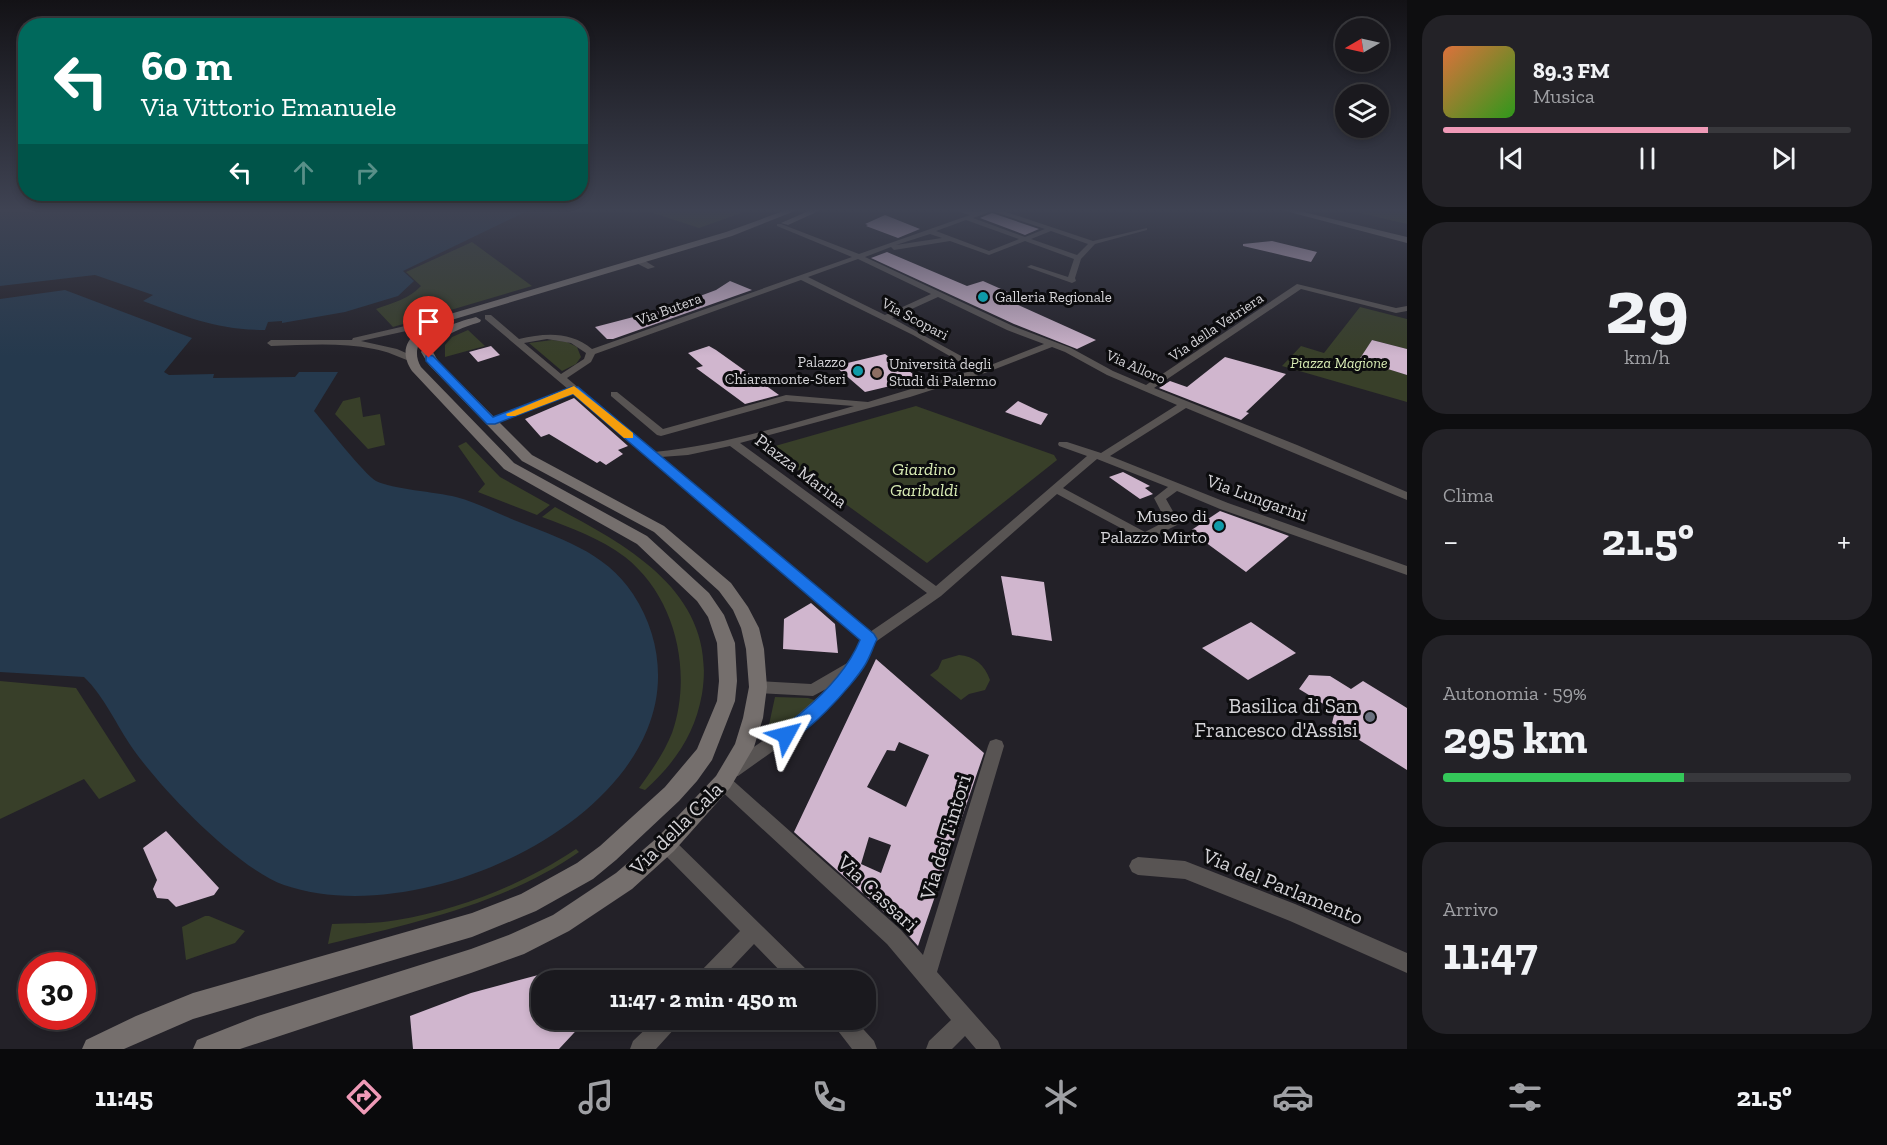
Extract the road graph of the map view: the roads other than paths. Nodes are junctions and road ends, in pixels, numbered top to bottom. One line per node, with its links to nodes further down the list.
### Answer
1 (649, 258): 6 (main road)
2 (679, 258): 7 (main road)
3 (852, 258): 9 (street, Via Butera)
4 (861, 258): 10 (street, Via Alloro)
5 (1078, 258): 8 (street)
6 (639, 261): 7 (street); 12 (main road)
7 (651, 267): 12 (main road)
8 (1031, 267)
9 (801, 277): 13 (street, Via Scopari); 19 (street, Via Butera)
10 (938, 294): 13 (street); 18 (street, Via Alloro)
11 (1407, 308): 23 (street, Via della Vetriera)
12 (491, 312): 14 (main road); 16 (street); 28 (main road, Via della Cala)
13 (885, 318): 21 (street, Via Scopari)
14 (444, 319): 15 (street); 20 (main road)
15 (346, 342): 17 (street); 20 (street)
16 (518, 342): 19 (street); 22 (street)
17 (271, 343)
18 (1051, 344): 21 (street, Piazza Marina); 23 (street, Via Alloro)
19 (591, 351): 22 (street)
20 (410, 358): 53 (main road, Via della Cala)
21 (982, 371): 27 (street, Piazza Marina)
22 (561, 378): 24 (street)
23 (1147, 389): 26 (street, Via Alloro)
24 (574, 390): 28 (street); 31 (street)
25 (614, 394): 27 (street)
26 (1185, 404): 32 (street); 35 (street, Via Alloro)
27 (870, 405): 29 (street, Piazza Marina)
28 (491, 422): 40 (main road, Via della Cala)
29 (732, 442): 31 (street); 37 (street, Piazza Marina)
30 (1063, 444): 32 (street)
31 (651, 455): 38 (street)
32 (1099, 457): 33 (street, Via Lungarini); 34 (street)
33 (1176, 487): 34 (street); 36 (street, Via Lungarini)
34 (1056, 489): 37 (street)
35 (1407, 496)
36 (1407, 571)
37 (936, 593): 38 (street)
38 (869, 639): 39 (street)
39 (859, 662): 40 (street); 42 (street)
40 (758, 687): 42 (main road, Via della Cala)
41 (996, 746): 49 (street, Via dei Tintori)
42 (726, 777): 43 (main road, Via della Cala); 49 (street, Via Cassari)
43 (666, 844): 45 (street); 54 (main road, Via della Cala)
44 (1138, 866): 46 (street, Via del Parlamento)
45 (754, 930): 47 (street); 48 (street)
46 (1407, 963)
47 (716, 970)
48 (793, 970)
49 (927, 974): 50 (street, Via Cassari)
50 (966, 1020): 57 (street); 58 (street, Via Cassari)
51 (659, 1030): 55 (street)
52 (850, 1030): 56 (street)
53 (95, 1049)
54 (206, 1049)
55 (641, 1049)
56 (866, 1049)
57 (937, 1049)
58 (990, 1049)

